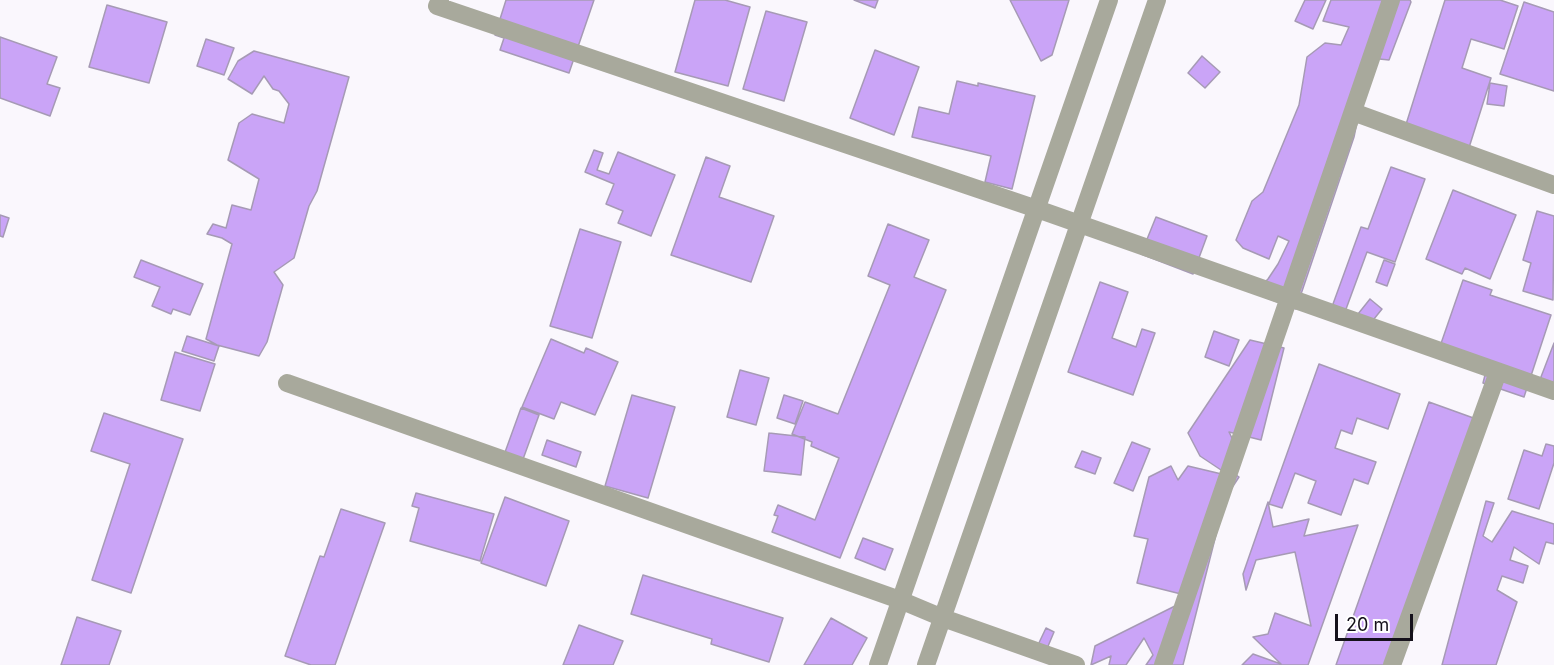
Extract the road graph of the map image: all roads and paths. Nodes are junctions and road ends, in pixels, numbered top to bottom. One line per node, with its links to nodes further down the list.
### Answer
1 (440, 0): 7 (street)
2 (1109, 0): 7 (street)
3 (1157, 0): 8 (street)
4 (1391, 0): 5 (street)
5 (1353, 112): 6 (street); 9 (street)
6 (1554, 185)
7 (1036, 209): 8 (street); 13 (street)
8 (1079, 225): 9 (street); 14 (street)
9 (1288, 298): 10 (street); 18 (street)
10 (1498, 372): 12 (street); 19 (street)
11 (287, 383): 13 (street)
12 (1554, 391)
13 (900, 600): 14 (street); 15 (street)
14 (943, 618): 16 (street); 17 (street)
15 (878, 665)
16 (926, 665)
17 (1076, 665)
18 (1163, 665)
19 (1392, 665)

